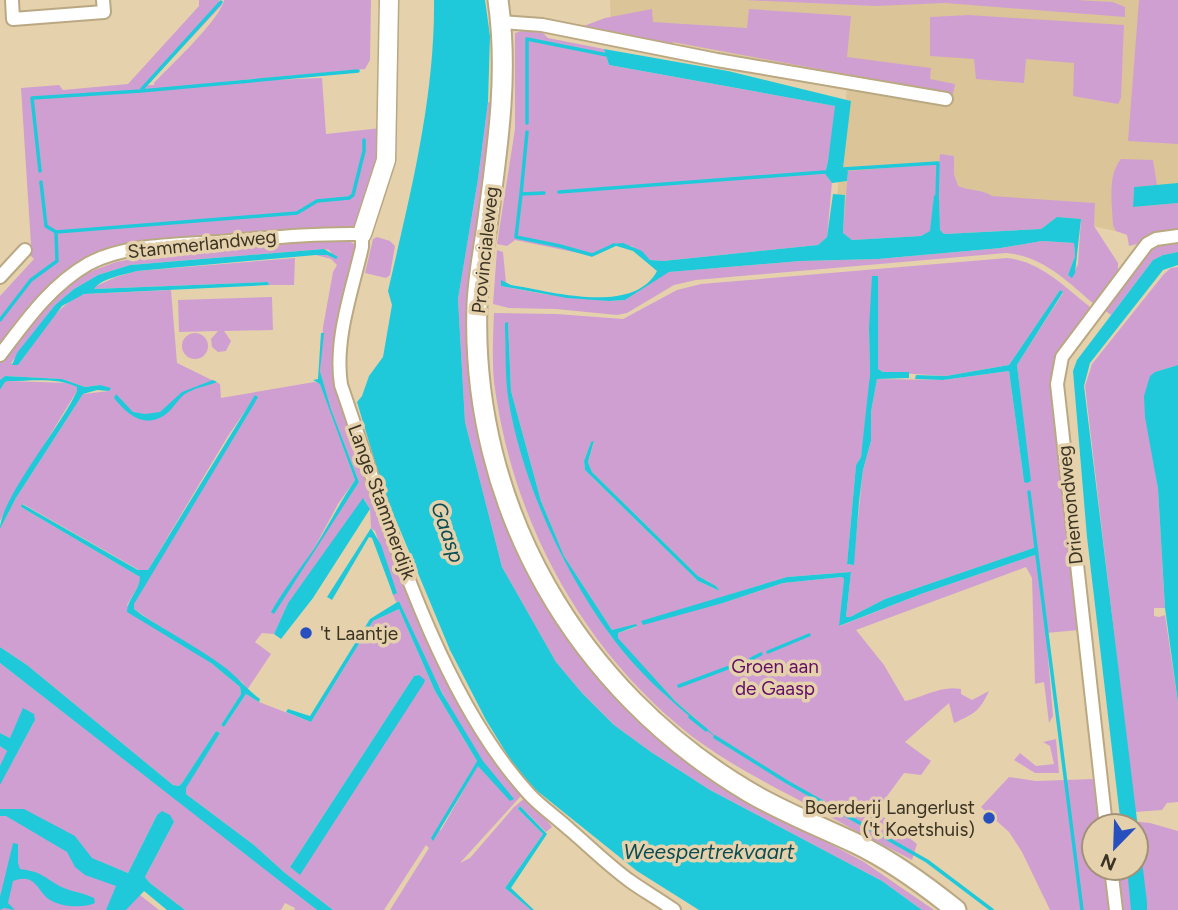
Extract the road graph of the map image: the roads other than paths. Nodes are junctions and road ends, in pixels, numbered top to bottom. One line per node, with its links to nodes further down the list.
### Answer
1 (12, 0): 2 (street)
2 (103, 0)
3 (389, 0): 7 (street, Lange Stammerdijk)
4 (498, 0): 5 (main road, Provincialeweg)
5 (500, 22): 6 (street); 13 (main road, Provincialeweg)
6 (946, 99)
7 (362, 234): 11 (street, Stammerlandweg); 15 (street, Lange Stammerdijk)
8 (1178, 236): 12 (street, Driemondweg)
9 (24, 250): 10 (street)
10 (0, 277)
11 (0, 355)
12 (1104, 812)
13 (830, 833): 16 (main road, Provincialeweg); 17 (main road, Provincialeweg)
14 (1113, 882): 18 (street)
15 (674, 910)
16 (943, 910)
17 (956, 910)
18 (1116, 910)

